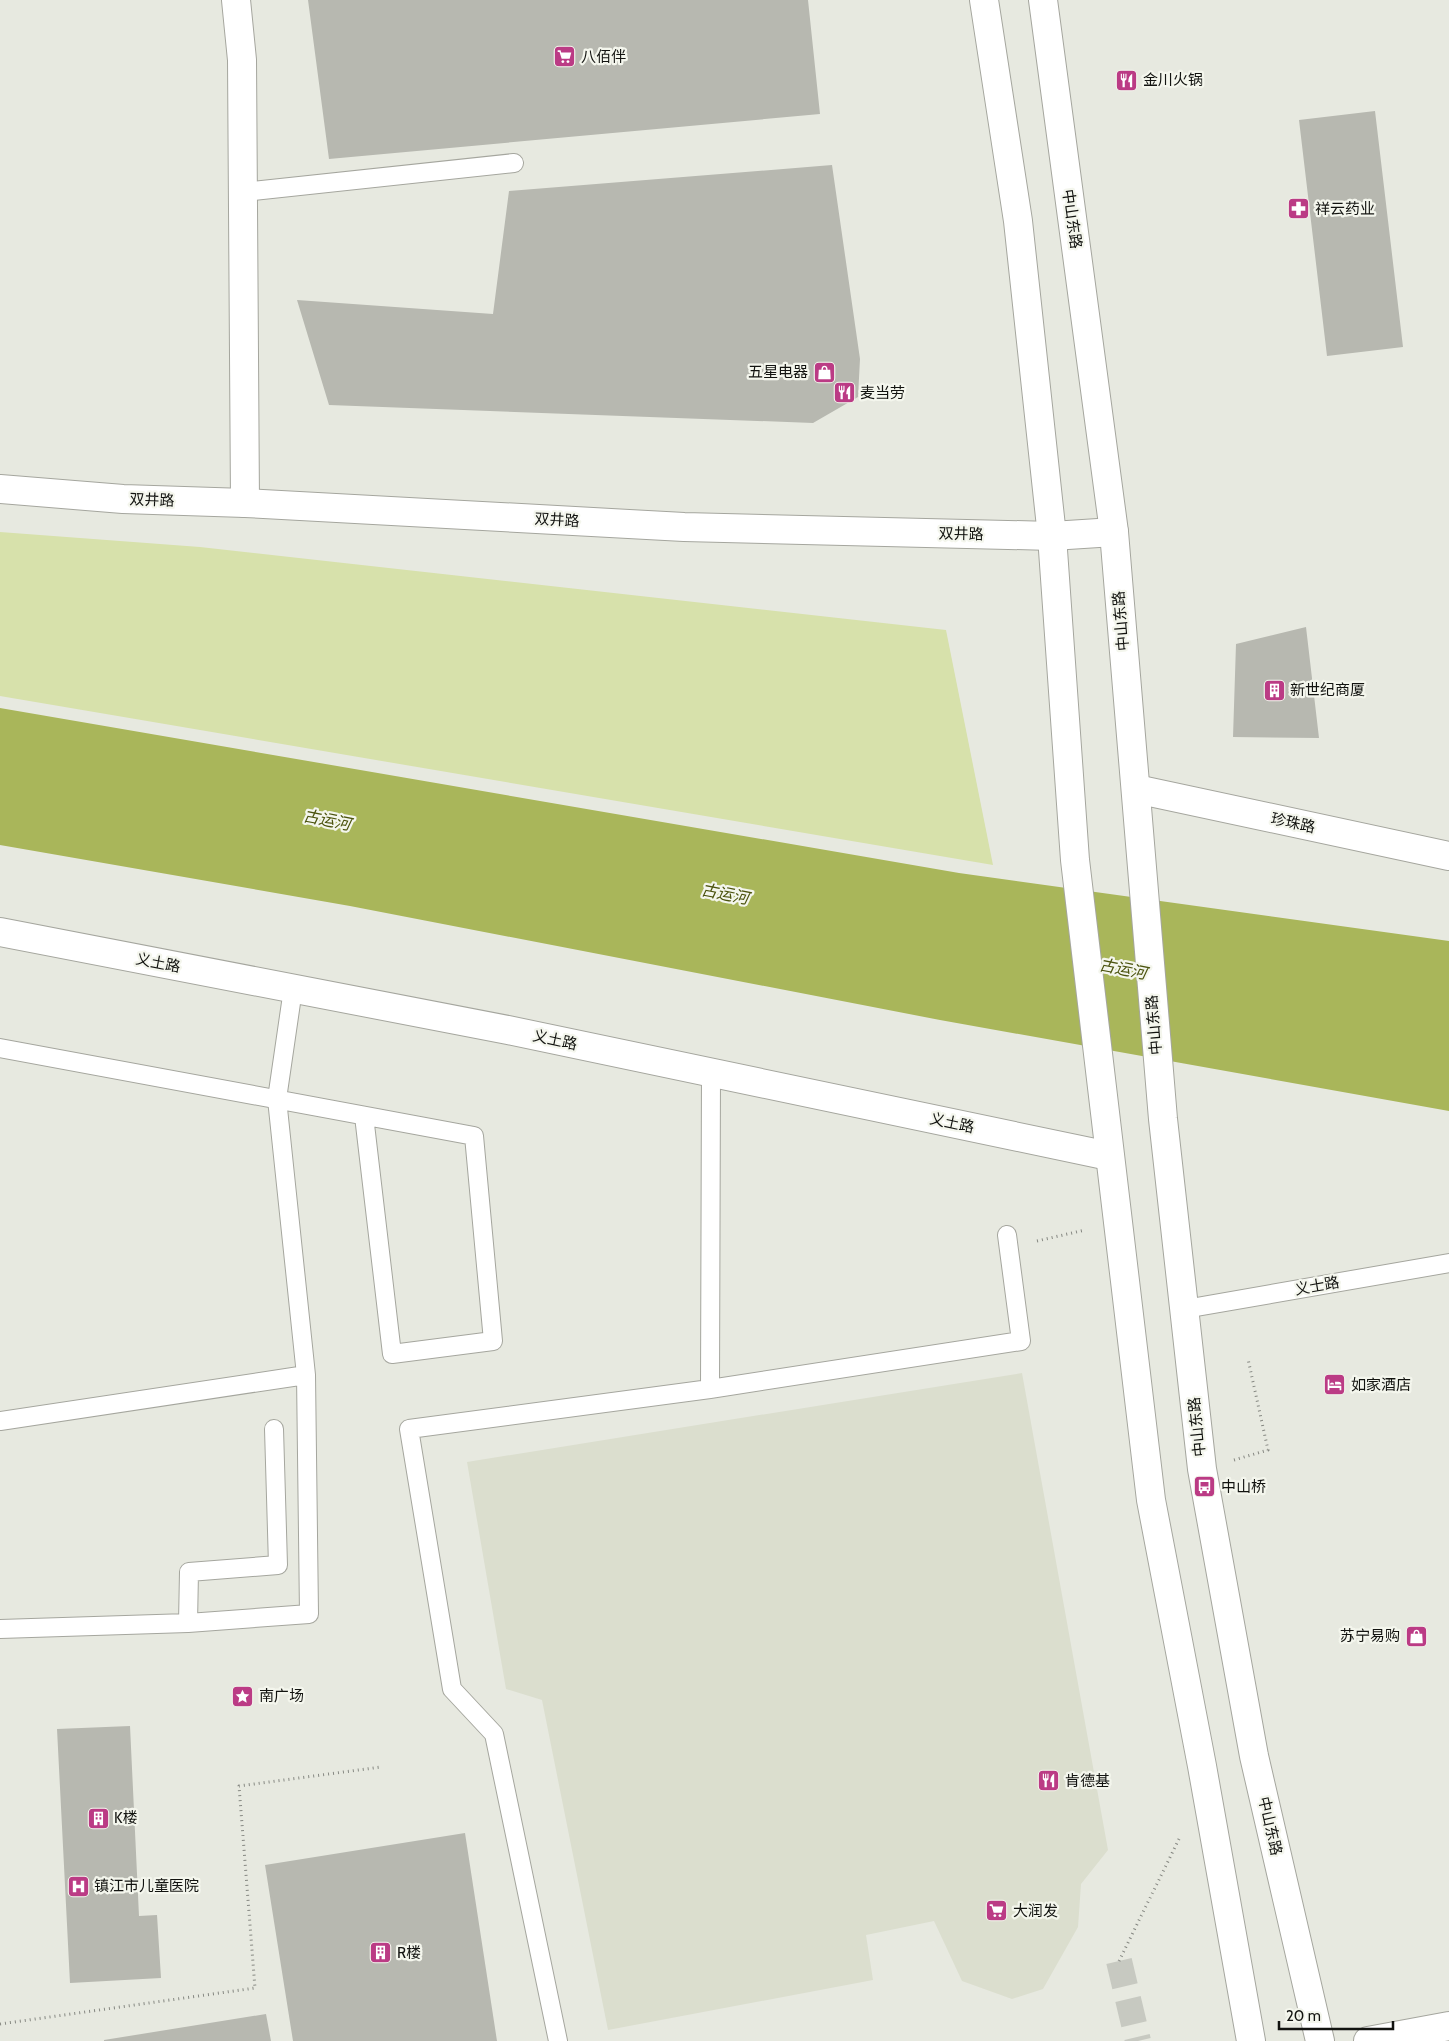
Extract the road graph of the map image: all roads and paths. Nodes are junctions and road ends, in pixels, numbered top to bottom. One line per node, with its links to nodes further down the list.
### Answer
1 (236, 0): 5 (main road)
2 (984, 0): 9 (main road)
3 (1043, 0): 8 (main road, 中山东路)
4 (514, 163): 5 (lane)
5 (244, 192): 7 (main road)
6 (0, 489): 7 (main road, 双井路)
7 (245, 503): 9 (main road, 双井路)
8 (1114, 532): 9 (main road, 双井路); 10 (main road, 中山东路)
9 (1052, 536): 18 (main road)
10 (1136, 789): 11 (main road, 珍珠路); 23 (main road, 中山东路)
11 (1449, 856)
12 (0, 932): 13 (main road, 义土路)
13 (293, 989): 15 (main road, 义土路); 16 (lane)
14 (0, 1048): 16 (lane)
15 (711, 1073): 18 (main road, 义土路); 26 (lane)
16 (277, 1099): 17 (lane); 25 (lane)
17 (364, 1116): 17 (lane)
18 (1109, 1156): 19 (main road)
19 (1117, 1223): 21 (path); 33 (main road)
20 (1007, 1235): 26 (lane)
21 (1032, 1242)
22 (1449, 1263): 23 (lane, 义士路)
23 (1185, 1309): 39 (main road, 中山东路)
24 (1248, 1359): 29 (path)
25 (306, 1375): 27 (lane); 30 (lane)
26 (710, 1389): 37 (lane)
27 (0, 1422)
28 (274, 1429): 30 (lane)
29 (1268, 1450)
30 (188, 1623): 31 (lane)
31 (0, 1629)
32 (381, 1767): 35 (path)
33 (1206, 1785): 34 (path); 38 (main road)
34 (1120, 1961)
35 (0, 2024)
36 (1449, 2026): 40 (main road)
37 (558, 2041)
38 (1251, 2041)
39 (1320, 2041)
40 (1368, 2041)

